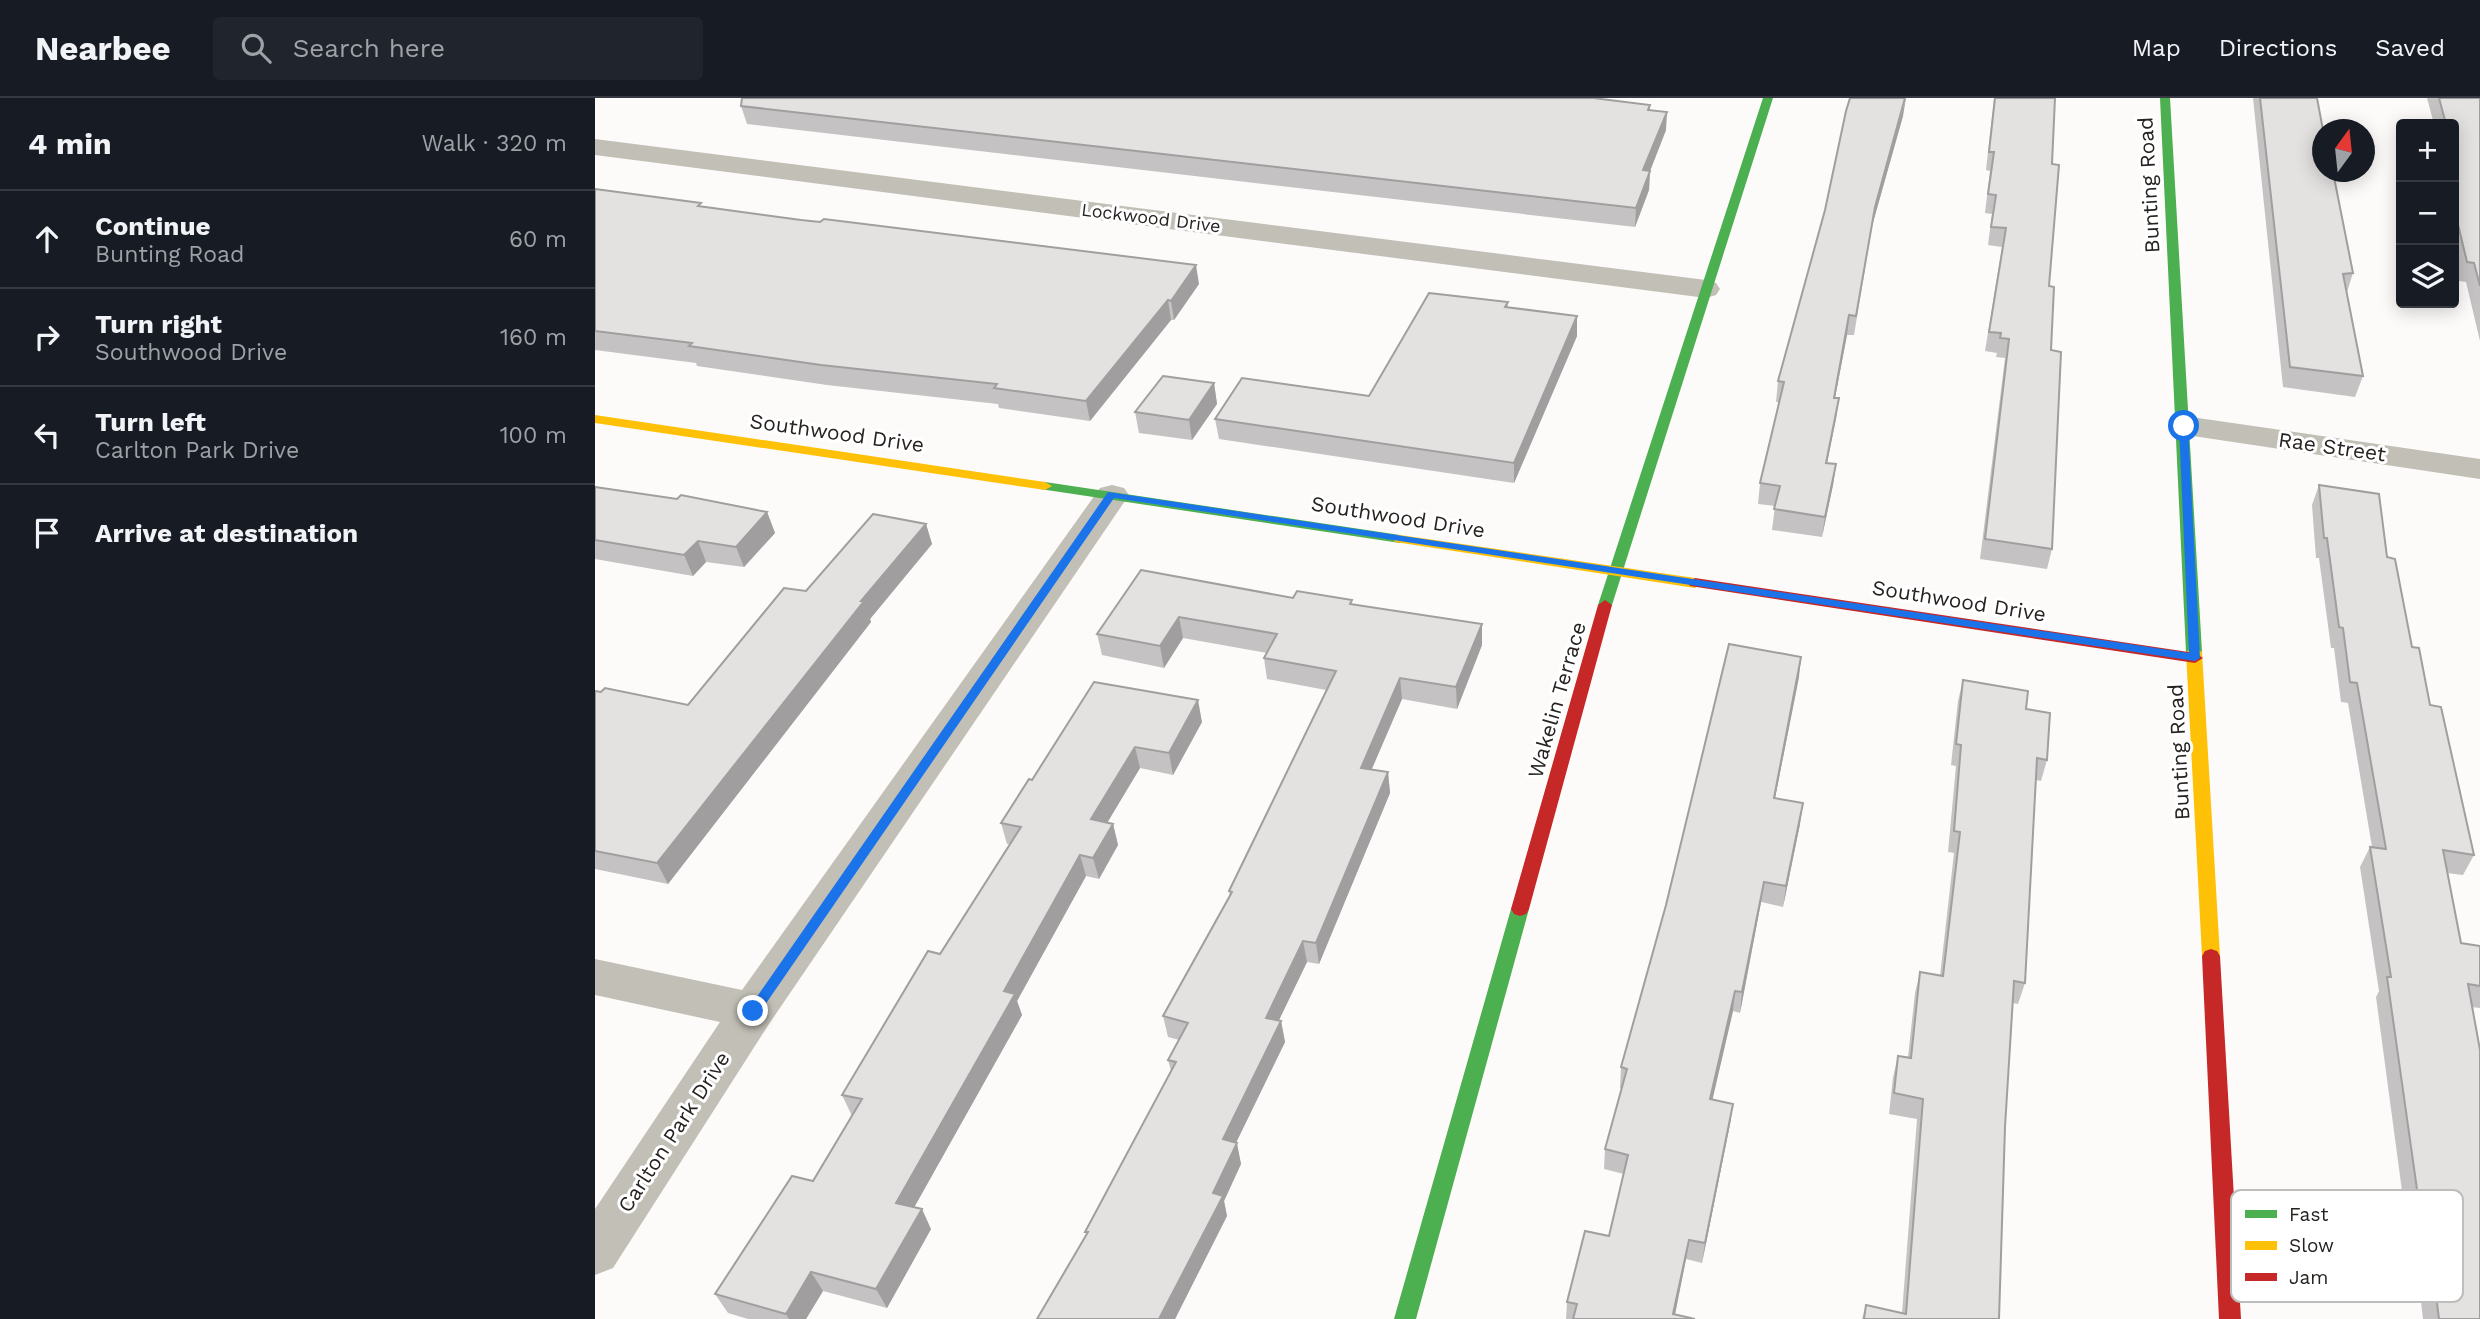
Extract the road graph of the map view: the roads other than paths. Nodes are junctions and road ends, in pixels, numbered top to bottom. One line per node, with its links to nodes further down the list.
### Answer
1 (1768, 98): 4 (street, Wakelin Terrace)
2 (2165, 98): 6 (street, Bunting Road)
3 (595, 147): 4 (street, Lockwood Drive)
4 (1706, 289): 9 (street, Wakelin Terrace)
5 (595, 419): 8 (street, Southwood Drive)
6 (2184, 426): 7 (street, Rae Street); 10 (street, Bunting Road)
7 (2480, 469)
8 (1112, 495): 9 (street, Southwood Drive); 12 (street, Carlton Park Drive)
9 (1615, 570): 10 (street, Southwood Drive); 14 (street, Wakelin Terrace)
10 (2195, 658): 15 (street, Bunting Road)
11 (595, 977): 12 (street)
12 (753, 1011): 13 (street, Carlton Park Drive)
13 (595, 1252)
14 (1405, 1319)
15 (2230, 1319)

